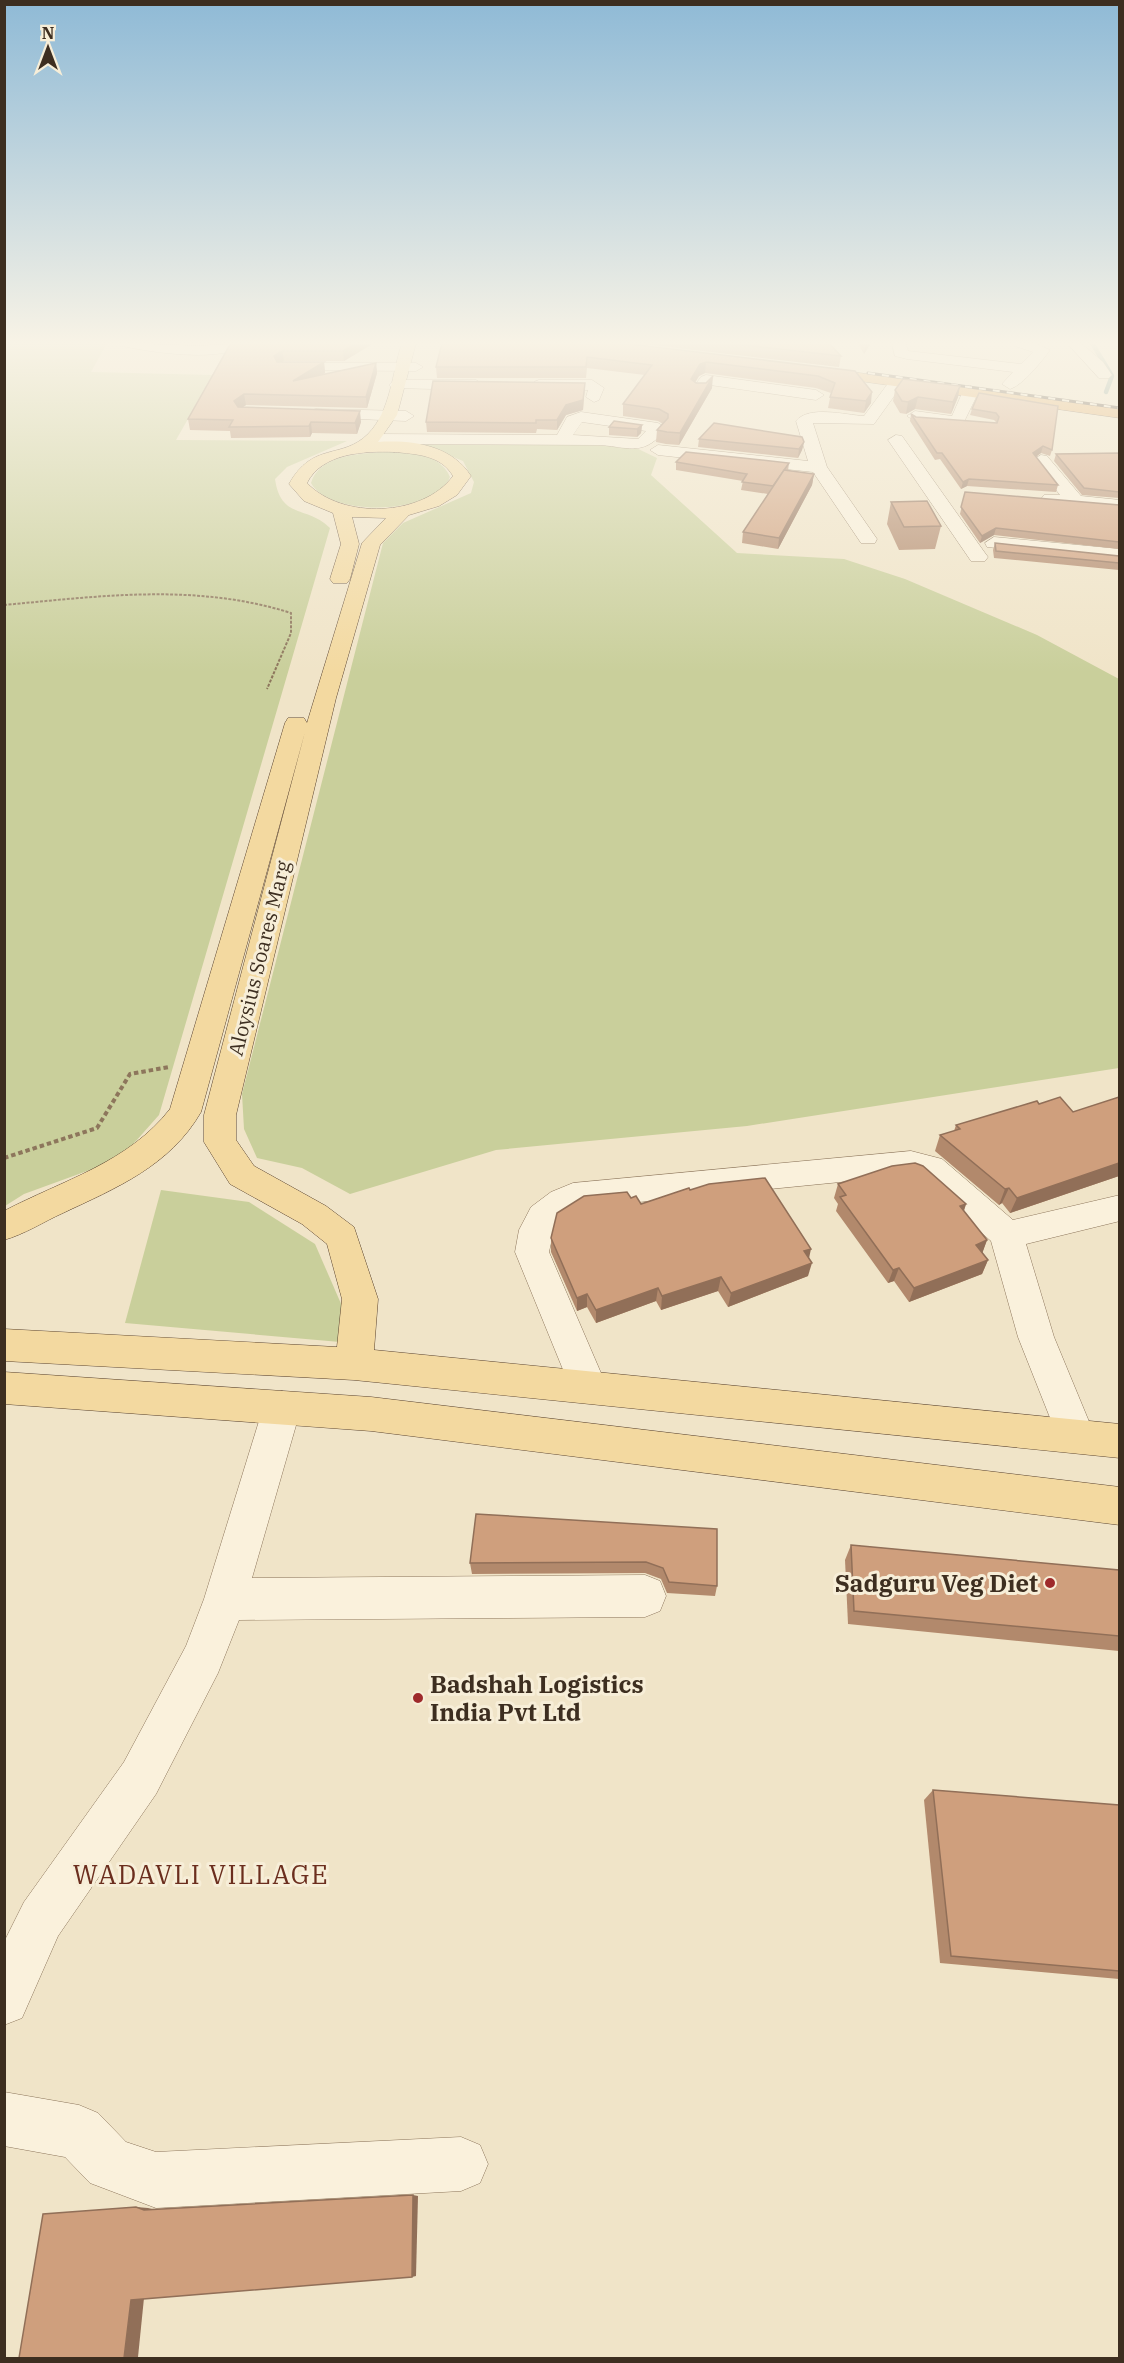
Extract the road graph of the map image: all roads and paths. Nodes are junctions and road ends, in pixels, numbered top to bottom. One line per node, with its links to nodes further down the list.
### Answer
1 (345, 453): 12 (main road)
2 (433, 453): 13 (main road)
3 (689, 453): 7 (street)
4 (814, 453): 7 (street)
5 (905, 453): 17 (street)
6 (1041, 460): 9 (street)
7 (818, 467): 14 (street)
8 (1027, 497): 9 (street)
9 (1075, 501): 10 (street)
10 (1097, 503): 11 (street); 16 (street)
11 (1119, 505)
12 (341, 510): 13 (main road); 20 (main road, Aloysius Soares Marg)
13 (404, 510): 20 (main road, Aloysius Soares Marg)
14 (868, 539)
15 (994, 543): 16 (street)
16 (1117, 555)
17 (978, 557)
18 (4, 605): 19 (path)
19 (267, 689)
20 (314, 698): 21 (main road, Aloysius Soares Marg)
21 (294, 775): 22 (main road, Aloysius Soares Marg); 23 (main road, Aloysius Soares Marg)
22 (199, 1066): 23 (main road); 24 (path); 26 (main road, Aloysius Soares Marg)
23 (232, 1066): 29 (main road, Aloysius Soares Marg)
24 (4, 1158)
25 (1119, 1208): 27 (street)
26 (4, 1227)
27 (1007, 1235): 30 (street); 33 (street)
28 (4, 1345): 29 (main road)
29 (338, 1364): 30 (main road); 32 (main road, Aloysius Soares Marg)
30 (588, 1387): 33 (main road)
31 (4, 1388): 32 (main road)
32 (297, 1409): 35 (main road); 37 (street)
33 (1077, 1436): 34 (main road)
34 (1119, 1441)
35 (1119, 1506)
36 (645, 1596): 37 (street)
37 (225, 1599): 38 (street)
38 (4, 2000)
39 (4, 2119): 40 (street)
40 (461, 2164)

